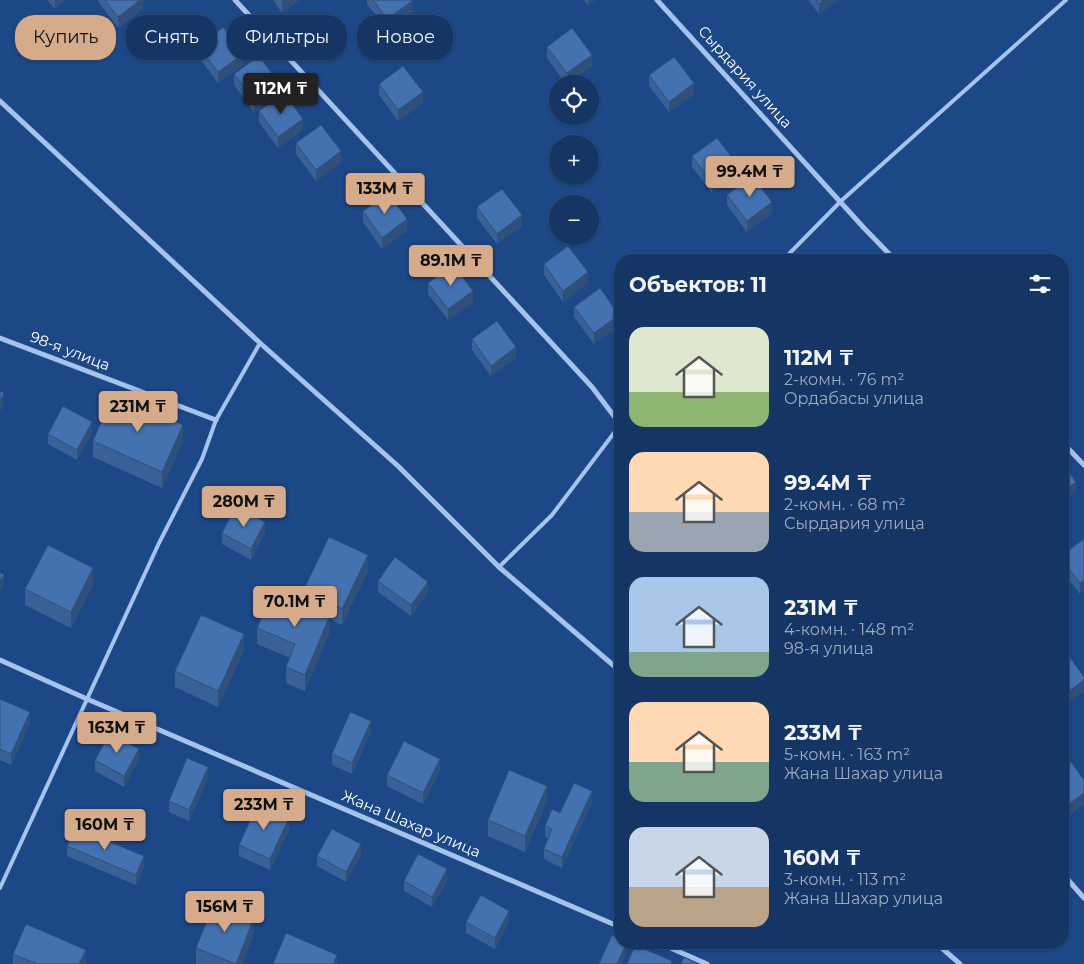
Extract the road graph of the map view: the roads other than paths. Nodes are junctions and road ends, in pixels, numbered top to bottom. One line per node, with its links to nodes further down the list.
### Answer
1 (235, 0): 10 (street)
2 (657, 0): 5 (street, Сырдария улица)
3 (1066, 0): 5 (lane)
4 (0, 101): 9 (street)
5 (841, 201): 6 (lane); 7 (street, Сырдария улица)
6 (789, 254)
7 (890, 254)
8 (0, 338): 11 (street, 98-я улица)
9 (260, 343): 11 (lane); 15 (street)
10 (614, 417)
11 (216, 420): 18 (lane)
12 (614, 433): 15 (lane)
13 (1069, 449): 14 (street)
14 (1084, 465)
15 (499, 567): 17 (street)
16 (0, 660): 18 (street, Жана Шахар улица)
17 (614, 666)
18 (87, 699): 20 (lane); 22 (street, Жана Шахар улица)
19 (1069, 881): 21 (street)
20 (0, 888)
21 (1084, 898)
22 (614, 924)
23 (673, 949): 25 (street)
24 (943, 949): 26 (street)
25 (707, 964)
26 (960, 964)

